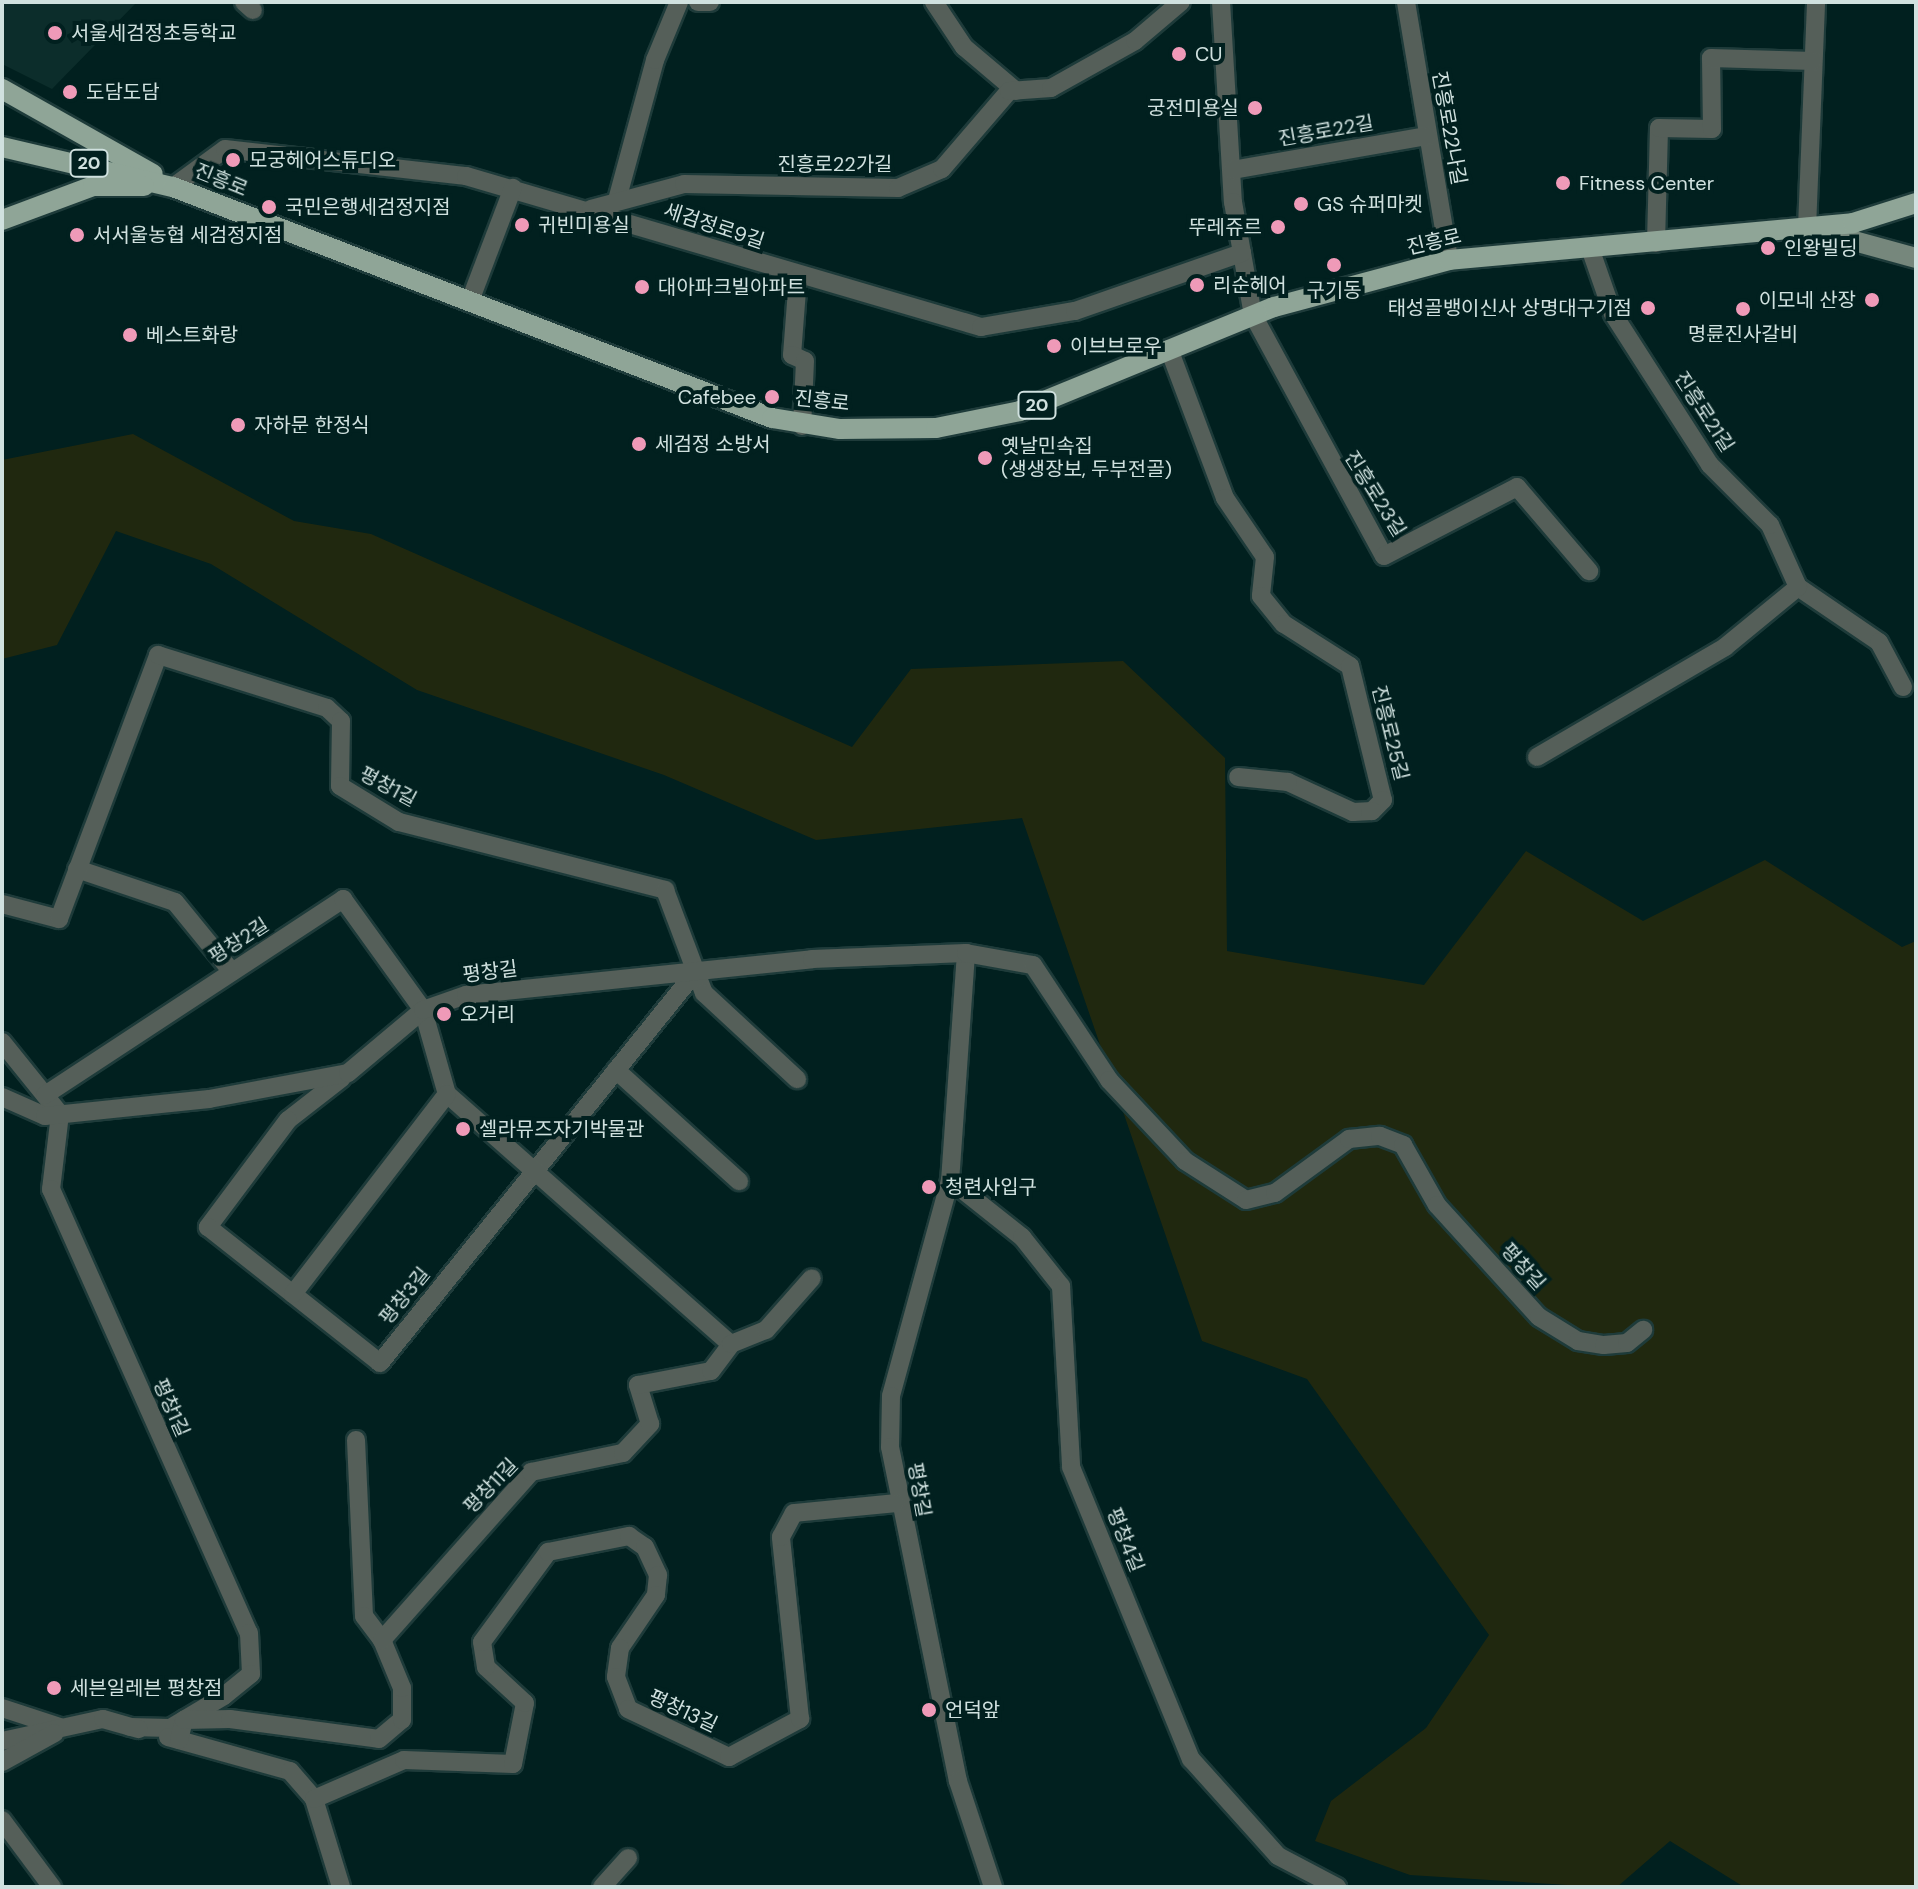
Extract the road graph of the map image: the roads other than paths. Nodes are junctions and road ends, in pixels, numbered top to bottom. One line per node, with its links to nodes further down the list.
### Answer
1 (679, 2): 17 (street)
2 (698, 2): 3 (street)
3 (710, 2)
4 (934, 2): 11 (street)
5 (1181, 2): 11 (street)
6 (1221, 2): 14 (street)
7 (1406, 2): 12 (street, 진흥로22나길)
8 (1816, 2): 9 (street)
9 (1813, 61): 21 (street); 22 (street)
10 (2, 89): 15 (main road)
11 (1016, 91): 17 (street, 진흥로22가길)
12 (1427, 136): 14 (street, 진흥로22길); 26 (street, 진흥로22나길)
13 (2, 147): 15 (main road, 진흥로 / 20)
14 (1232, 170): 24 (street)
15 (173, 187): 16 (street, 세검정로9길); 20 (main road); 28 (main road, 진흥로 / 20)
16 (513, 188): 19 (street, 세검정로9길); 28 (street)
17 (617, 200): 19 (street, 진흥로22가길)
18 (1916, 203): 21 (main road, 진흥로 / 20)
19 (591, 209): 27 (street, 세검정로9길)
20 (2, 220)
21 (1807, 228): 22 (main road, 진흥로 / 20); 25 (main road)
22 (1656, 243): 23 (main road, 진흥로 / 20)
23 (1591, 251): 26 (main road, 진흥로 / 20); 33 (street, 진흥로21길)
24 (1242, 253): 27 (street, 세검정로9길); 29 (street)
25 (1916, 258)
26 (1449, 260): 29 (main road, 진흥로 / 20)
27 (798, 277): 31 (street)
28 (470, 301): 31 (main road, 진흥로 / 20)
29 (1253, 315): 30 (main road, 진흥로 / 20); 32 (street, 진흥로23길)
30 (1169, 349): 31 (main road, 진흥로 / 20); 36 (street, 진흥로25길)
31 (802, 426)
32 (1589, 571)
33 (1798, 587): 34 (street); 35 (street)
34 (1903, 687)
35 (1537, 757)
36 (1238, 777)
37 (77, 869): 38 (street, 평창1길); 40 (street); 41 (street, 평창1길)
38 (2, 904)
39 (966, 953): 41 (street, 평창길 / 평창길); 52 (street, 평창길 / 평창길); 56 (street, 평창길 / 평창길)
40 (232, 972): 42 (street, 평창2길); 48 (street, 평창2길)
41 (694, 974): 42 (street, 평창길 / 평창길); 44 (street, 평창3길); 46 (street)
42 (423, 1010): 45 (street, 평창길 / 평창길); 47 (street)
43 (2, 1042): 48 (street)
44 (616, 1070): 51 (street, 평창3길); 53 (street)
45 (348, 1073): 50 (street, 평창길 / 평창길); 55 (street, 평창3길)
46 (797, 1079)
47 (447, 1094): 51 (street); 55 (street)
48 (45, 1095): 50 (street)
49 (2, 1097): 50 (street, 평창길 / 평창길)
50 (60, 1114): 62 (street, 평창1길)
51 (535, 1171): 55 (street, 평창3길); 57 (street)
52 (950, 1180): 59 (street, 평창길 / 평창길); 75 (street, 평창4길)
53 (739, 1181)
54 (812, 1278): 57 (street, 평창11길)
55 (293, 1294)
56 (1643, 1330)
57 (731, 1344): 60 (street, 평창11길)
58 (356, 1440): 60 (street)
59 (896, 1503): 68 (street, 평창13길); 74 (street, 평창길 / 평창길)
60 (382, 1640): 62 (street)
61 (2, 1708): 64 (street)
62 (184, 1720): 63 (street, 평창1길); 65 (street)
63 (130, 1727): 64 (street); 65 (street)
64 (63, 1728): 66 (street); 67 (street)
65 (179, 1740): 68 (street)
66 (2, 1741)
67 (2, 1762)
68 (314, 1799): 72 (street)
69 (2, 1820): 71 (street)
70 (628, 1858): 73 (street)
71 (52, 1887)
72 (341, 1887)
73 (602, 1887)
74 (993, 1887)
75 (1337, 1887)

